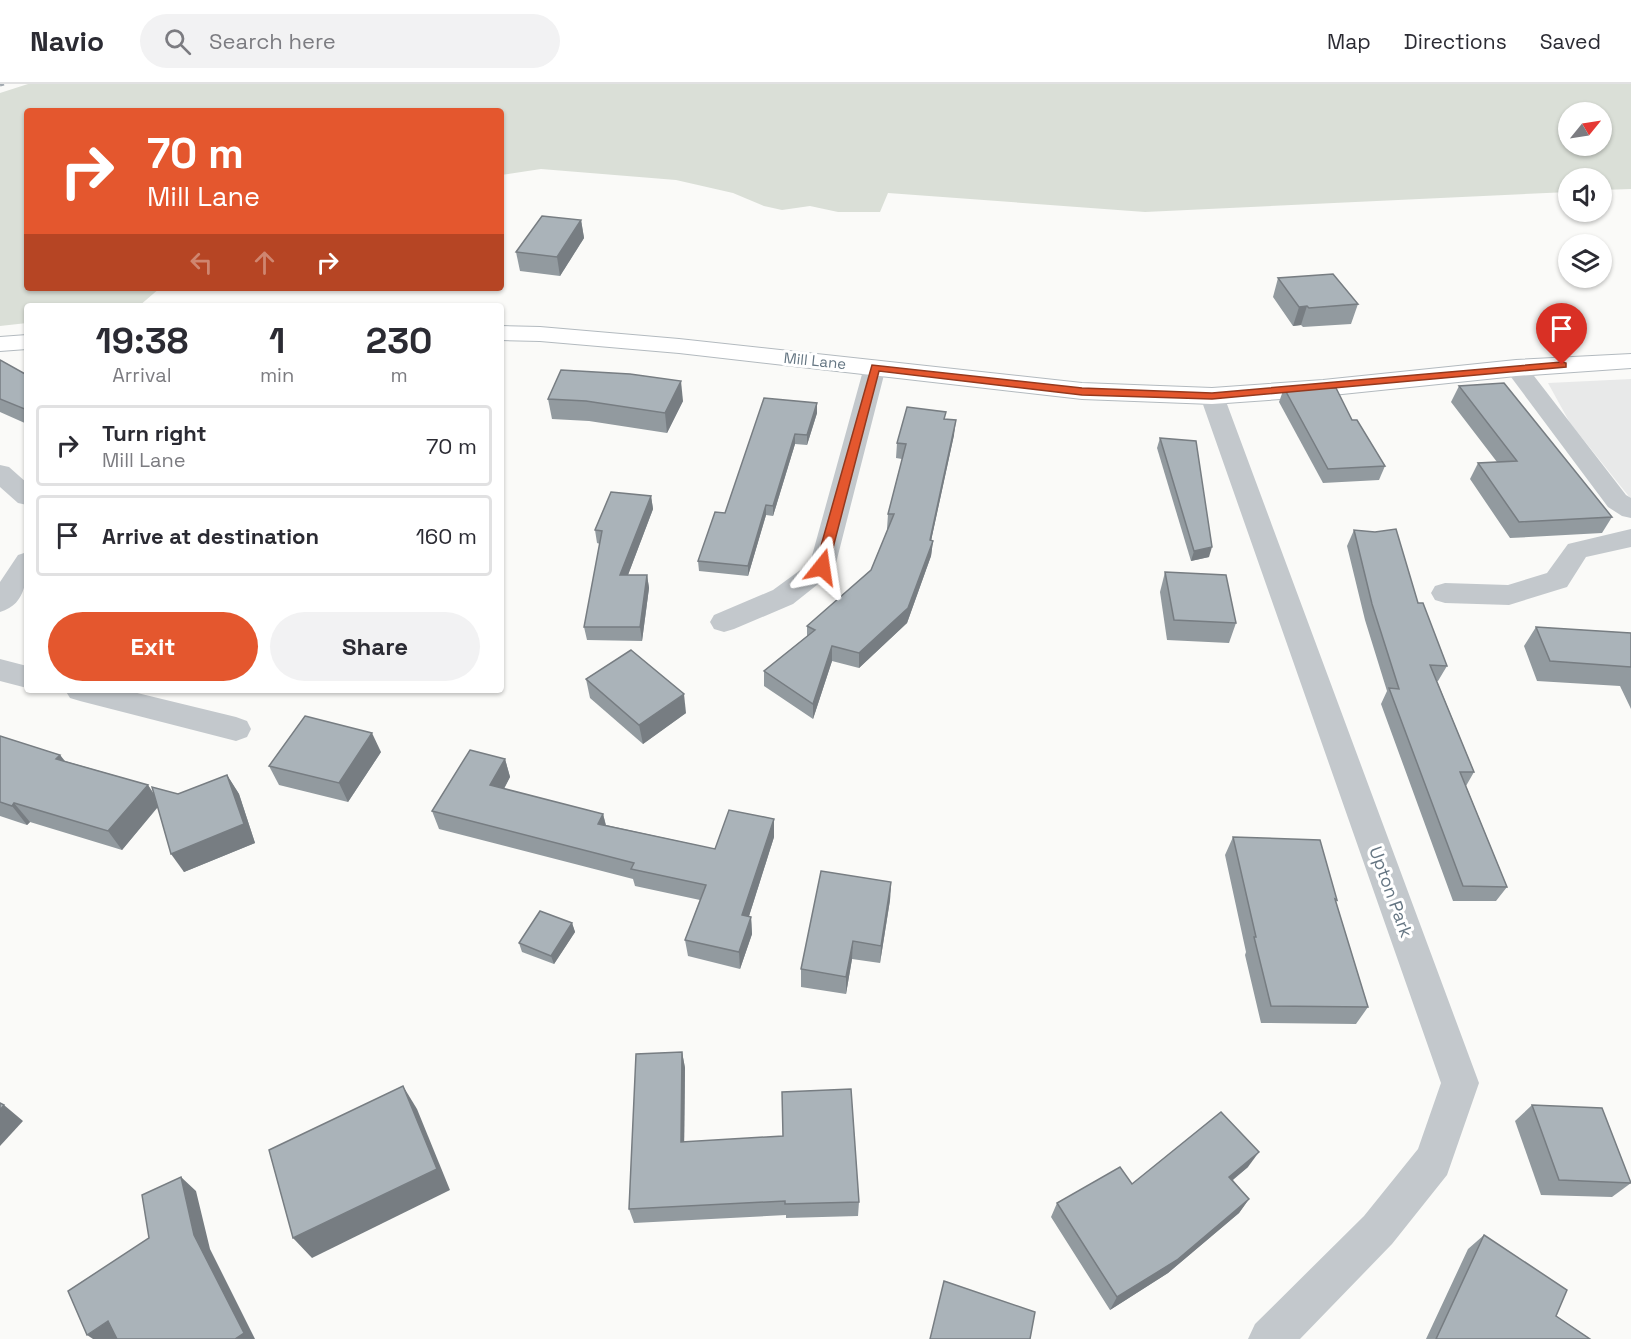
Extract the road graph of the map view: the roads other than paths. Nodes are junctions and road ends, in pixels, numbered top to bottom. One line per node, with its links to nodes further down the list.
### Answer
1 (504, 333): 5 (street, Mill Lane)
2 (24, 342): 3 (street)
3 (0, 344)
4 (1631, 360): 6 (street, Mill Lane)
5 (875, 367): 7 (street, Mill Lane); 15 (street)
6 (1516, 368): 7 (street, Mill Lane); 10 (street)
7 (1212, 396): 20 (street, Upton Park)
8 (0, 473): 9 (street)
9 (24, 494)
10 (1631, 510)
11 (1631, 538): 13 (street)
12 (24, 567): 14 (street)
13 (1445, 593)
14 (0, 602)
15 (724, 622)
16 (0, 670): 17 (street)
17 (24, 676)
18 (92, 693): 19 (street)
19 (236, 729)
20 (1270, 1339)

